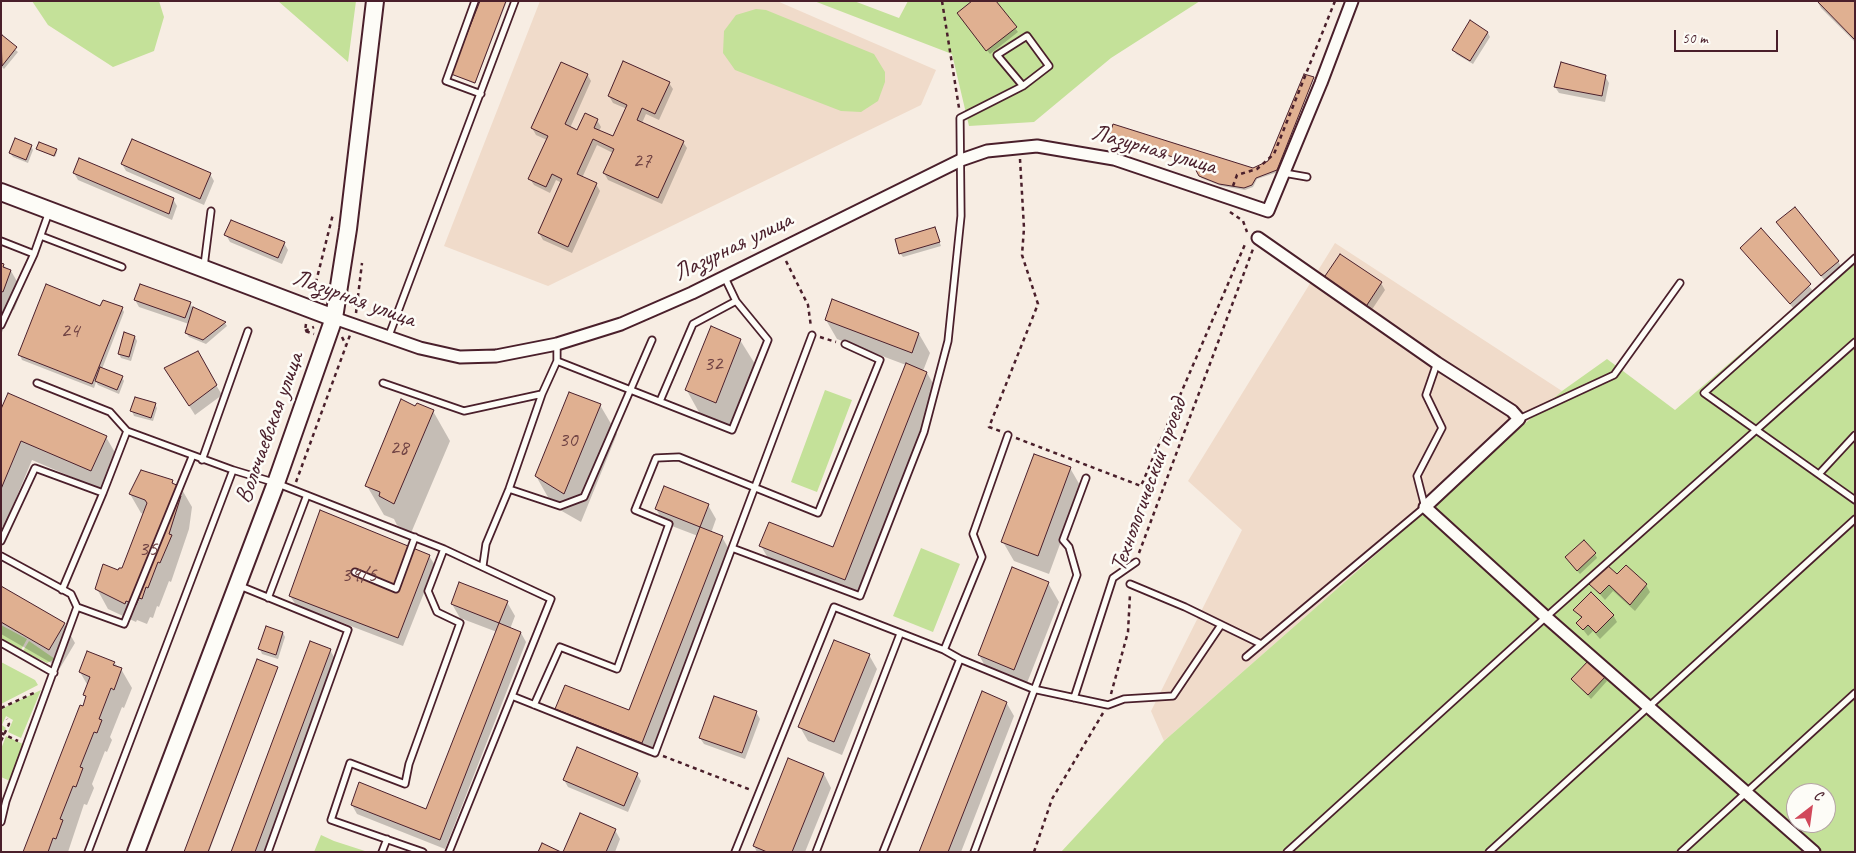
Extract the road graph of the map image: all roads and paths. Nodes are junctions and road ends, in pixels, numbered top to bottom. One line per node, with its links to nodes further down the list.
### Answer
1 (375, 1): 30 (street, Волочаевская улица)
2 (474, 1): 8 (lane)
3 (515, 1): 8 (lane)
4 (942, 1): 9 (path)
5 (1335, 1): 15 (path)
6 (1352, 1): 12 (street, Лазурная улица)
7 (1023, 86): 7 (lane); 9 (lane)
8 (481, 94): 35 (lane)
9 (960, 118): 11 (lane)
10 (1020, 150): 50 (path)
11 (961, 160): 15 (street, Лазурная улица); 21 (street, Лазурная улица); 68 (lane)
12 (1284, 173): 13 (lane); 15 (street, Лазурная улица)
13 (1307, 177)
14 (1, 192): 16 (street, Лазурная улица)
15 (1229, 197): 50 (path)
16 (50, 210): 18 (lane); 26 (street, Лазурная улица)
17 (211, 211): 26 (lane)
18 (41, 236): 22 (lane); 25 (lane)
19 (1258, 238): 41 (street); 71 (path, Технологический проезд)
20 (1, 241): 22 (lane)
21 (780, 250): 27 (street, Лазурная улица); 34 (path)
22 (34, 254): 31 (lane)
23 (1855, 258): 48 (lane)
24 (362, 263): 32 (path)
25 (122, 267)
26 (203, 268): 30 (street, Лазурная улица)
27 (725, 278): 29 (lane); 38 (street, Лазурная улица)
28 (1680, 283): 47 (lane)
29 (736, 301): 46 (lane); 46 (lane)
30 (334, 318): 32 (street, Лазурная улица); 57 (street, Волочаевская улица)
31 (1, 325)
32 (355, 326): 35 (street, Лазурная улица); 59 (path)
33 (248, 331): 53 (lane)
34 (812, 334): 39 (path); 58 (lane)
35 (388, 338): 38 (street, Лазурная улица)
36 (652, 340): 44 (lane)
37 (1855, 342): 48 (lane)
38 (557, 344): 40 (lane)
39 (845, 344): 58 (lane)
40 (558, 361): 44 (lane); 45 (lane)
41 (1437, 363): 47 (street); 64 (lane)
42 (383, 382): 45 (lane)
43 (36, 383): 49 (lane)
44 (631, 389): 46 (lane); 60 (lane)
45 (542, 394): 60 (lane)
46 (660, 401)
47 (1519, 419): 64 (street)
48 (1756, 430): 55 (lane); 79 (lane)
49 (127, 431): 52 (lane); 61 (lane)
50 (1008, 435): 84 (lane)
51 (1855, 436): 55 (lane)
52 (192, 456): 53 (lane); 78 (lane)
53 (202, 460): 54 (lane)
54 (233, 470): 57 (lane); 106 (lane)
55 (1819, 474): 63 (lane)
56 (1086, 478): 89 (lane)
57 (276, 483): 59 (lane); 75 (street, Волочаевская улица)
58 (754, 488): 68 (lane); 93 (lane)
59 (293, 489): 62 (lane)
60 (509, 489): 72 (lane)
61 (103, 493): 67 (lane); 76 (lane)
62 (307, 495): 66 (lane); 77 (lane)
63 (1855, 500)
64 (1426, 507): 79 (street); 83 (lane)
65 (1855, 519): 95 (lane)
66 (415, 537): 69 (lane); 73 (lane)
67 (1, 541)
68 (732, 548): 101 (lane)
69 (444, 549): 72 (lane); 105 (lane)
70 (1, 556): 76 (lane)
71 (1136, 562): 92 (lane)
72 (483, 565): 91 (lane)
73 (355, 572)
74 (1130, 584): 80 (lane); 94 (path, Технологический проезд)
75 (237, 585): 77 (lane); 107 (street, Волочаевская улица)
76 (62, 590): 78 (lane)
77 (268, 598): 108 (lane)
78 (77, 607): 87 (lane)
79 (1546, 617): 95 (street); 117 (lane)
80 (1221, 625): 83 (lane); 94 (lane)
81 (900, 634): 84 (lane); 103 (lane); 113 (lane)
82 (1, 643): 87 (lane)
83 (1261, 644): 85 (lane)
84 (944, 650): 86 (lane)
85 (1246, 657)
86 (960, 659): 89 (lane); 114 (lane)
87 (54, 673): 88 (lane)
88 (49, 687): 96 (path); 100 (lane)
89 (1033, 689): 92 (lane); 115 (lane)
90 (1855, 693): 102 (lane)
91 (512, 696): 93 (lane); 111 (lane)
92 (1074, 698): 94 (lane)
93 (534, 705): 101 (lane)
94 (1108, 705): 116 (path, Технологический проезд)
95 (1648, 706): 102 (street); 118 (lane)
96 (1, 708)
97 (7, 719): 98 (path)
98 (3, 734): 99 (path); 100 (path)
99 (1, 741)
100 (28, 746): 104 (lane)
101 (655, 753): 103 (path)
102 (1746, 792): 119 (lane); 120 (street)
103 (759, 793): 112 (lane)
104 (1, 822)
105 (387, 839): 109 (lane); 110 (lane)
106 (88, 852)
107 (136, 852)
108 (268, 852)
109 (382, 852)
110 (423, 852)
111 (449, 852)
112 (735, 852)
113 (816, 852)
114 (883, 852)
115 (974, 852)
116 (1034, 852)
117 (1287, 852)
118 (1489, 852)
119 (1680, 852)
120 (1814, 852)

